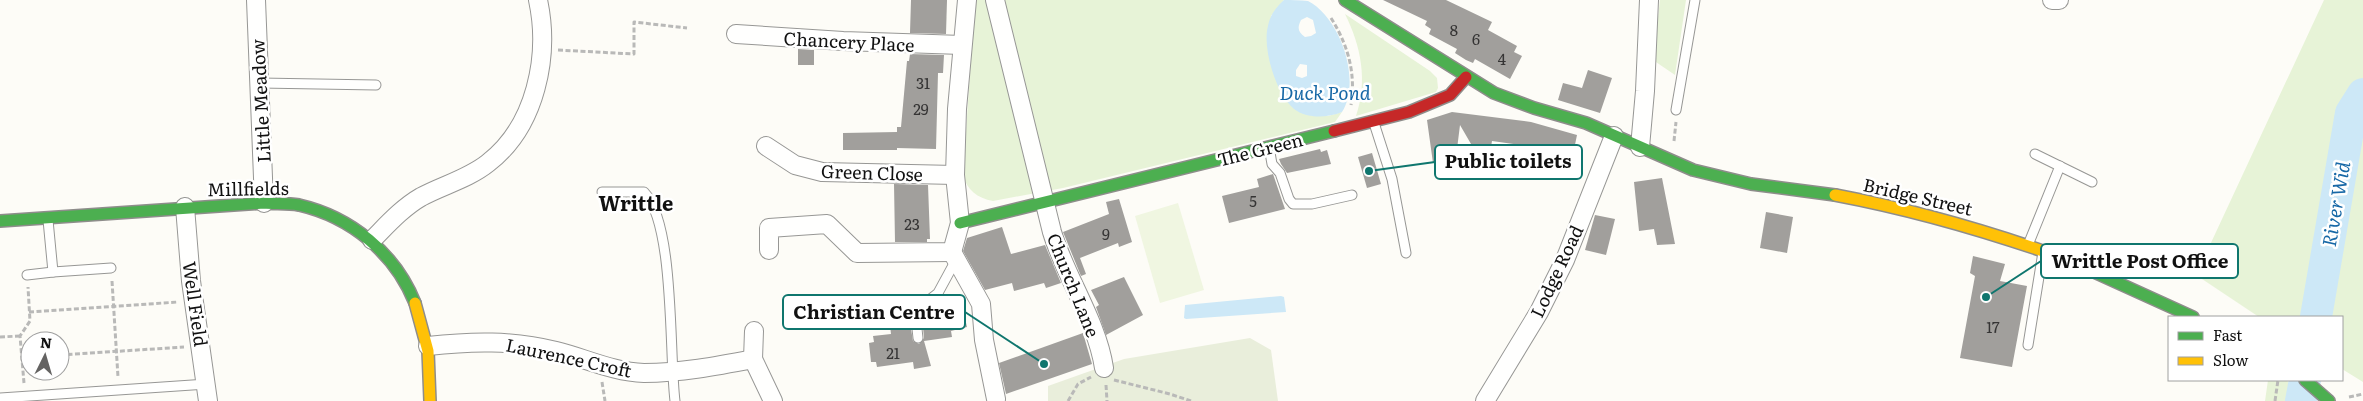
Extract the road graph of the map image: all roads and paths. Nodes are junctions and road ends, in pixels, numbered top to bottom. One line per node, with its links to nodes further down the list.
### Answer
1 (256, 0): 16 (street, Little Meadow)
2 (538, 0): 14 (street)
3 (967, 0): 13 (street)
4 (995, 0): 31 (street)
5 (1345, 0): 15 (street)
6 (1649, 0): 21 (street, Lodge Road)
7 (1695, 0): 18 (lane)
8 (2052, 0): 9 (street)
9 (2059, 0)
10 (1327, 12): 20 (path)
11 (687, 28): 14 (path)
12 (736, 34): 13 (street, Chancery Place)
13 (962, 45): 27 (street)
14 (541, 50): 37 (street)
15 (1466, 78): 19 (street, The Green); 21 (street)
16 (260, 83): 17 (lane); 32 (street, Little Meadow)
17 (376, 85)
18 (1676, 110): 25 (path)
19 (1373, 121): 20 (street, The Green); 41 (lane)
20 (1350, 127): 23 (street, The Green)
21 (1627, 141): 25 (street, Bridge Street); 79 (street, Lodge Road)
22 (766, 146): 27 (street, Green Close)
23 (1269, 147): 30 (lane); 31 (street, The Green)
24 (2035, 154): 26 (lane)
25 (1671, 161): 38 (street, Bridge Street)
26 (2060, 166): 28 (lane); 38 (lane)
27 (955, 175): 36 (street)
28 (2092, 182)
29 (602, 192): 61 (lane)
30 (1352, 195)
31 (1045, 202): 36 (street, The Green); 62 (street, Church Lane)
32 (264, 203): 33 (street, Millfields); 37 (street, Millfields)
33 (185, 207): 34 (street, Millfields); 46 (street, Well Field)
34 (47, 217): 35 (street, Millfields); 44 (lane)
35 (0, 220)
36 (960, 223): 42 (street)
37 (372, 240): 57 (street, Millfields)
38 (2028, 245): 40 (street, Bridge Street)
39 (769, 250): 42 (street)
40 (2043, 250): 49 (street, Bridge Street); 56 (lane)
41 (1406, 253)
42 (954, 255): 54 (lane); 72 (street)
43 (111, 268): 44 (lane); 47 (path)
44 (53, 272): 45 (lane)
45 (27, 275): 48 (path)
46 (195, 301): 47 (path); 55 (street, Well Field)
47 (113, 307): 48 (path); 58 (path)
48 (29, 312): 50 (path)
49 (2191, 316)
50 (23, 331)
51 (754, 331): 60 (street)
52 (20, 336): 53 (path)
53 (0, 337)
54 (918, 338)
55 (202, 345): 58 (path); 67 (street, Well Field)
56 (2028, 345)
57 (428, 346): 61 (street, Laurence Croft); 73 (street, Millfields)
58 (116, 352): 59 (path); 66 (path)
59 (70, 354)
60 (753, 359): 61 (street, Laurence Croft); 75 (street)
61 (671, 371): 74 (lane)
62 (1104, 373): 76 (path); 77 (path); 78 (path)
63 (24, 381): 69 (path)
64 (2278, 381): 80 (path)
65 (2306, 381): 71 (street)
66 (119, 390): 67 (lane); 69 (lane)
67 (207, 392)
68 (2363, 394): 81 (path)
69 (25, 396): 70 (lane)
70 (0, 398)
71 (2327, 399)
72 (996, 400)
73 (430, 401)
74 (675, 401)
75 (773, 401)
76 (1068, 401)
77 (1107, 401)
78 (1191, 401)
79 (1485, 401)
80 (2275, 401)
81 (2344, 401)

